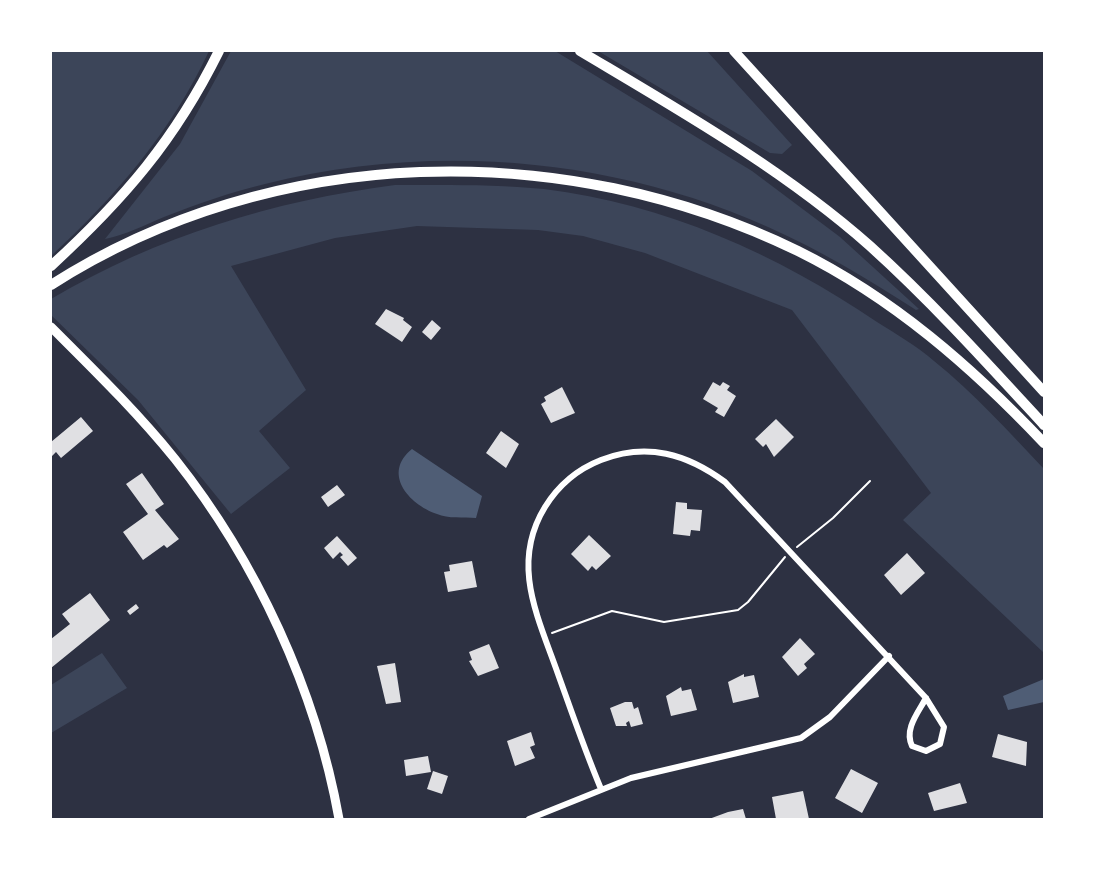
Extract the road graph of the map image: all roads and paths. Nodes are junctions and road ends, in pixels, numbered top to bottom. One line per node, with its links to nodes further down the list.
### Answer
1 (219, 51): 4 (highway)
2 (580, 51): 8 (highway)
3 (734, 51): 7 (highway)
4 (51, 266)
5 (51, 285): 9 (highway)
6 (51, 327): 16 (main road)
7 (1044, 392)
8 (1044, 425)
9 (1044, 443)
10 (870, 481): 11 (path)
11 (791, 551): 12 (path); 12 (street); 13 (street)
12 (544, 636): 15 (street)
13 (889, 656): 14 (street); 15 (street)
14 (926, 698): 14 (street)
15 (601, 789): 17 (street)
16 (339, 819)
17 (529, 819)

